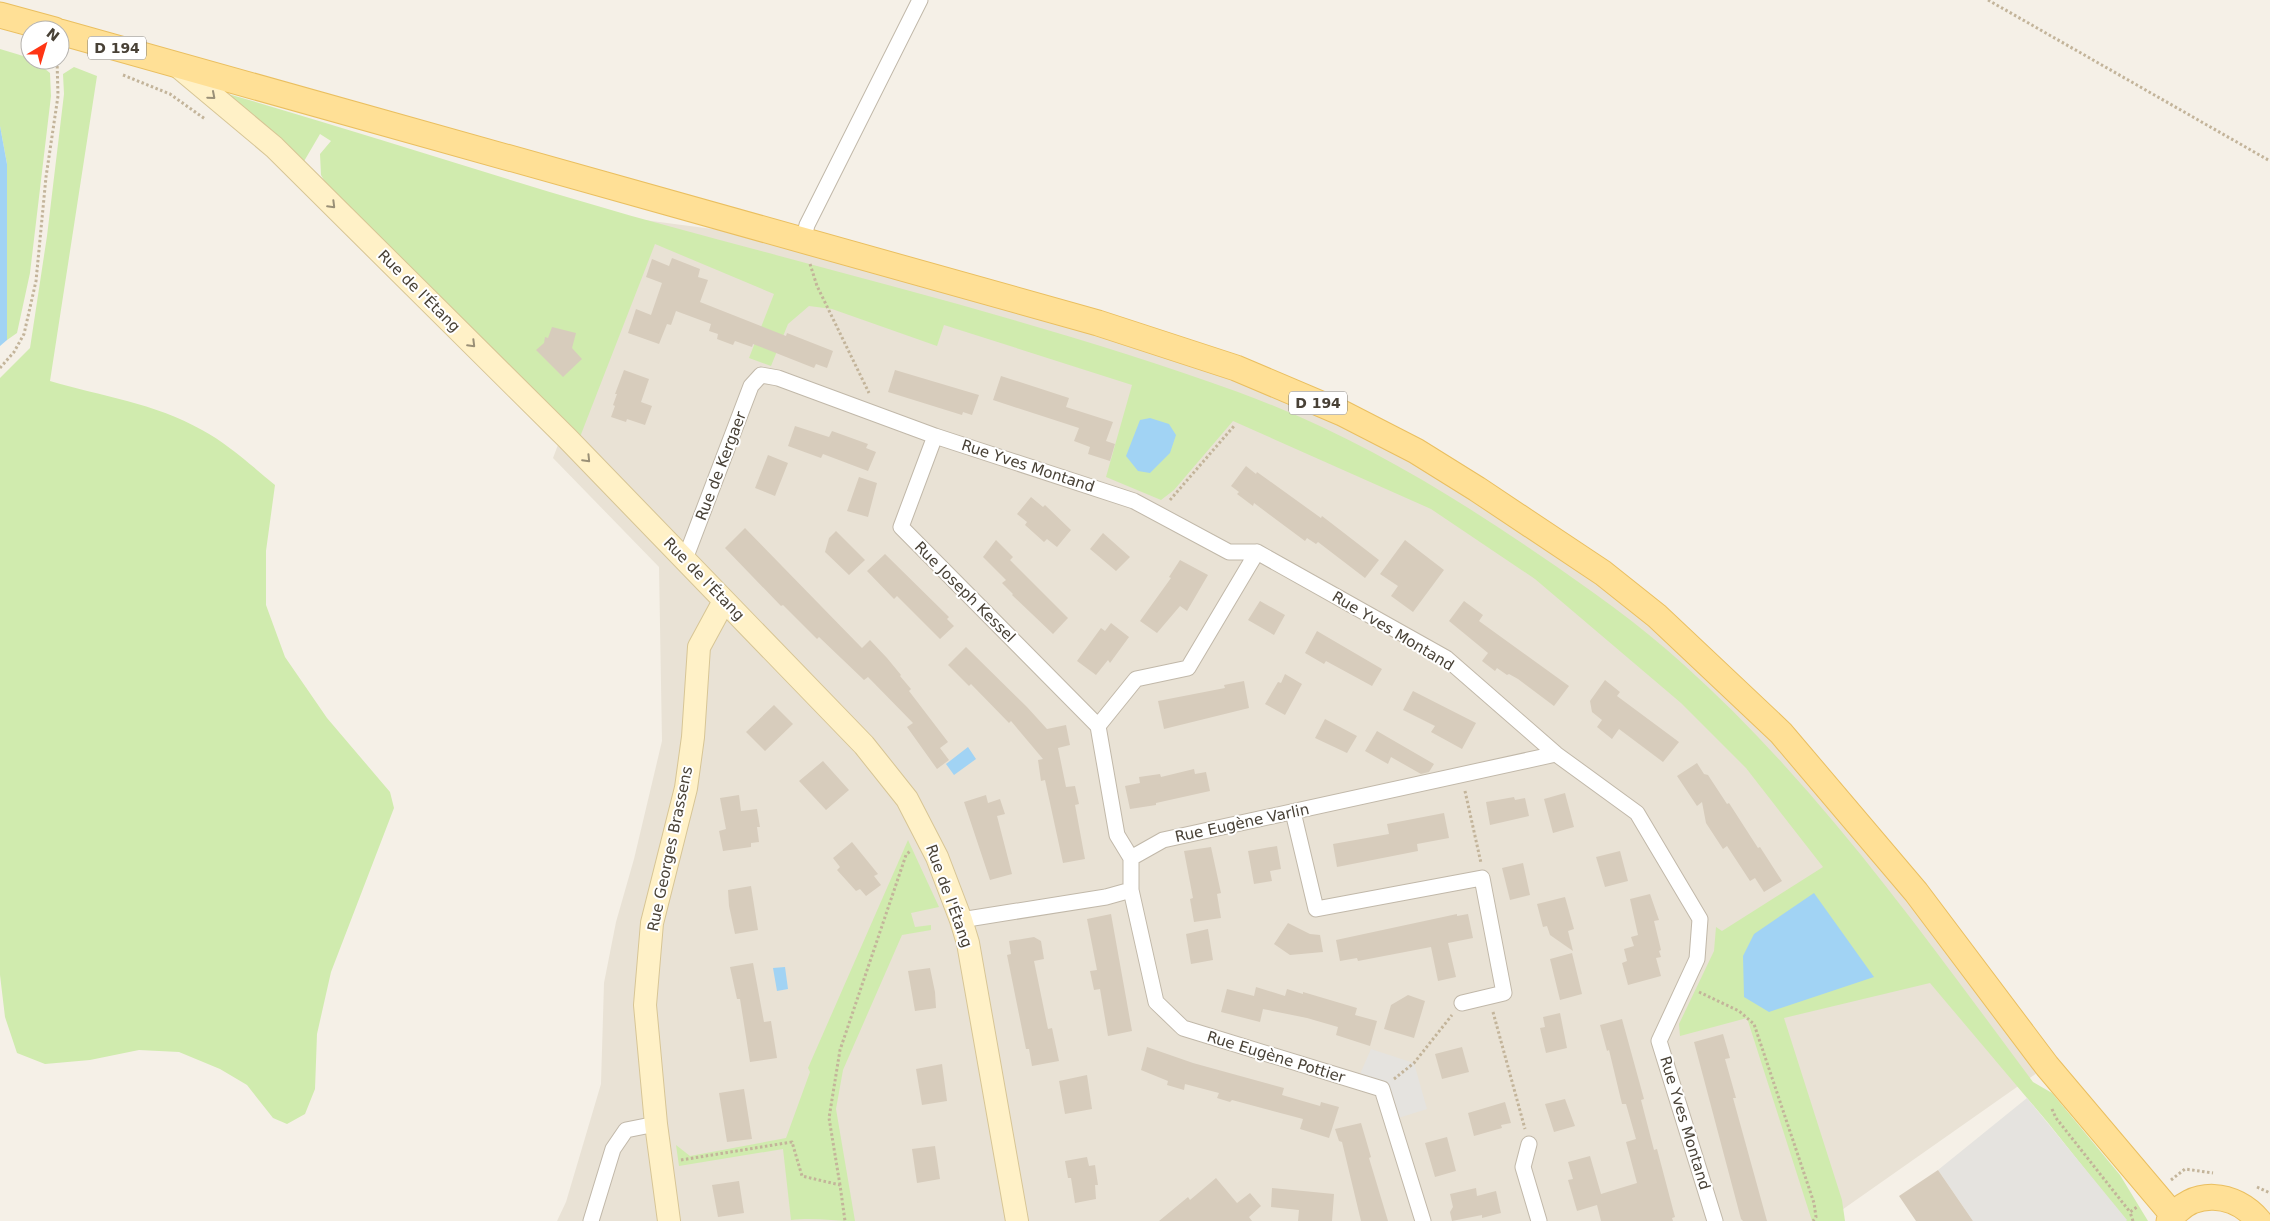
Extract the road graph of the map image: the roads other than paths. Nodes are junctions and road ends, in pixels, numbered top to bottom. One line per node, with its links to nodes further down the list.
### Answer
1 (920, 0): 6 (street)
2 (0, 15): 3 (main road)
3 (20, 20)
4 (70, 35): 5 (main road, D 194)
5 (175, 64): 6 (main road, D 194); 10 (street, Rue de l'Étang, one-way to 10)
6 (803, 241): 21 (main road, D 194)
7 (761, 375): 8 (street, Rue Yves Montand); 10 (street, Rue de Kergaer)
8 (935, 436): 9 (street, Rue Yves Montand); 12 (street, Rue Joseph Kessel)
9 (1257, 552): 12 (street); 13 (street, Rue Yves Montand)
10 (684, 559): 11 (street, Rue de l'Étang)
11 (724, 601): 17 (street, Rue de l'Étang); 19 (street, Rue Georges Brassens)
12 (1098, 726): 15 (street)
13 (1556, 754): 14 (street, Rue Eugène Varlin); 27 (street, Rue Yves Montand)
14 (1294, 812): 15 (street, Rue Eugène Varlin); 18 (street)
15 (1131, 858): 16 (street)
16 (1131, 890): 17 (street); 25 (street, Rue Eugène Pottier)
17 (961, 920): 24 (street, Rue de l'Étang)
18 (1462, 1003)
19 (656, 1124): 22 (street); 23 (street, Rue Georges Brassens)
20 (1529, 1144): 26 (street)
21 (2171, 1218): 28 (main road)
22 (591, 1221)
23 (669, 1221)
24 (1016, 1221)
25 (1423, 1221)
26 (1539, 1221)
27 (1715, 1221)
28 (2259, 1221)

